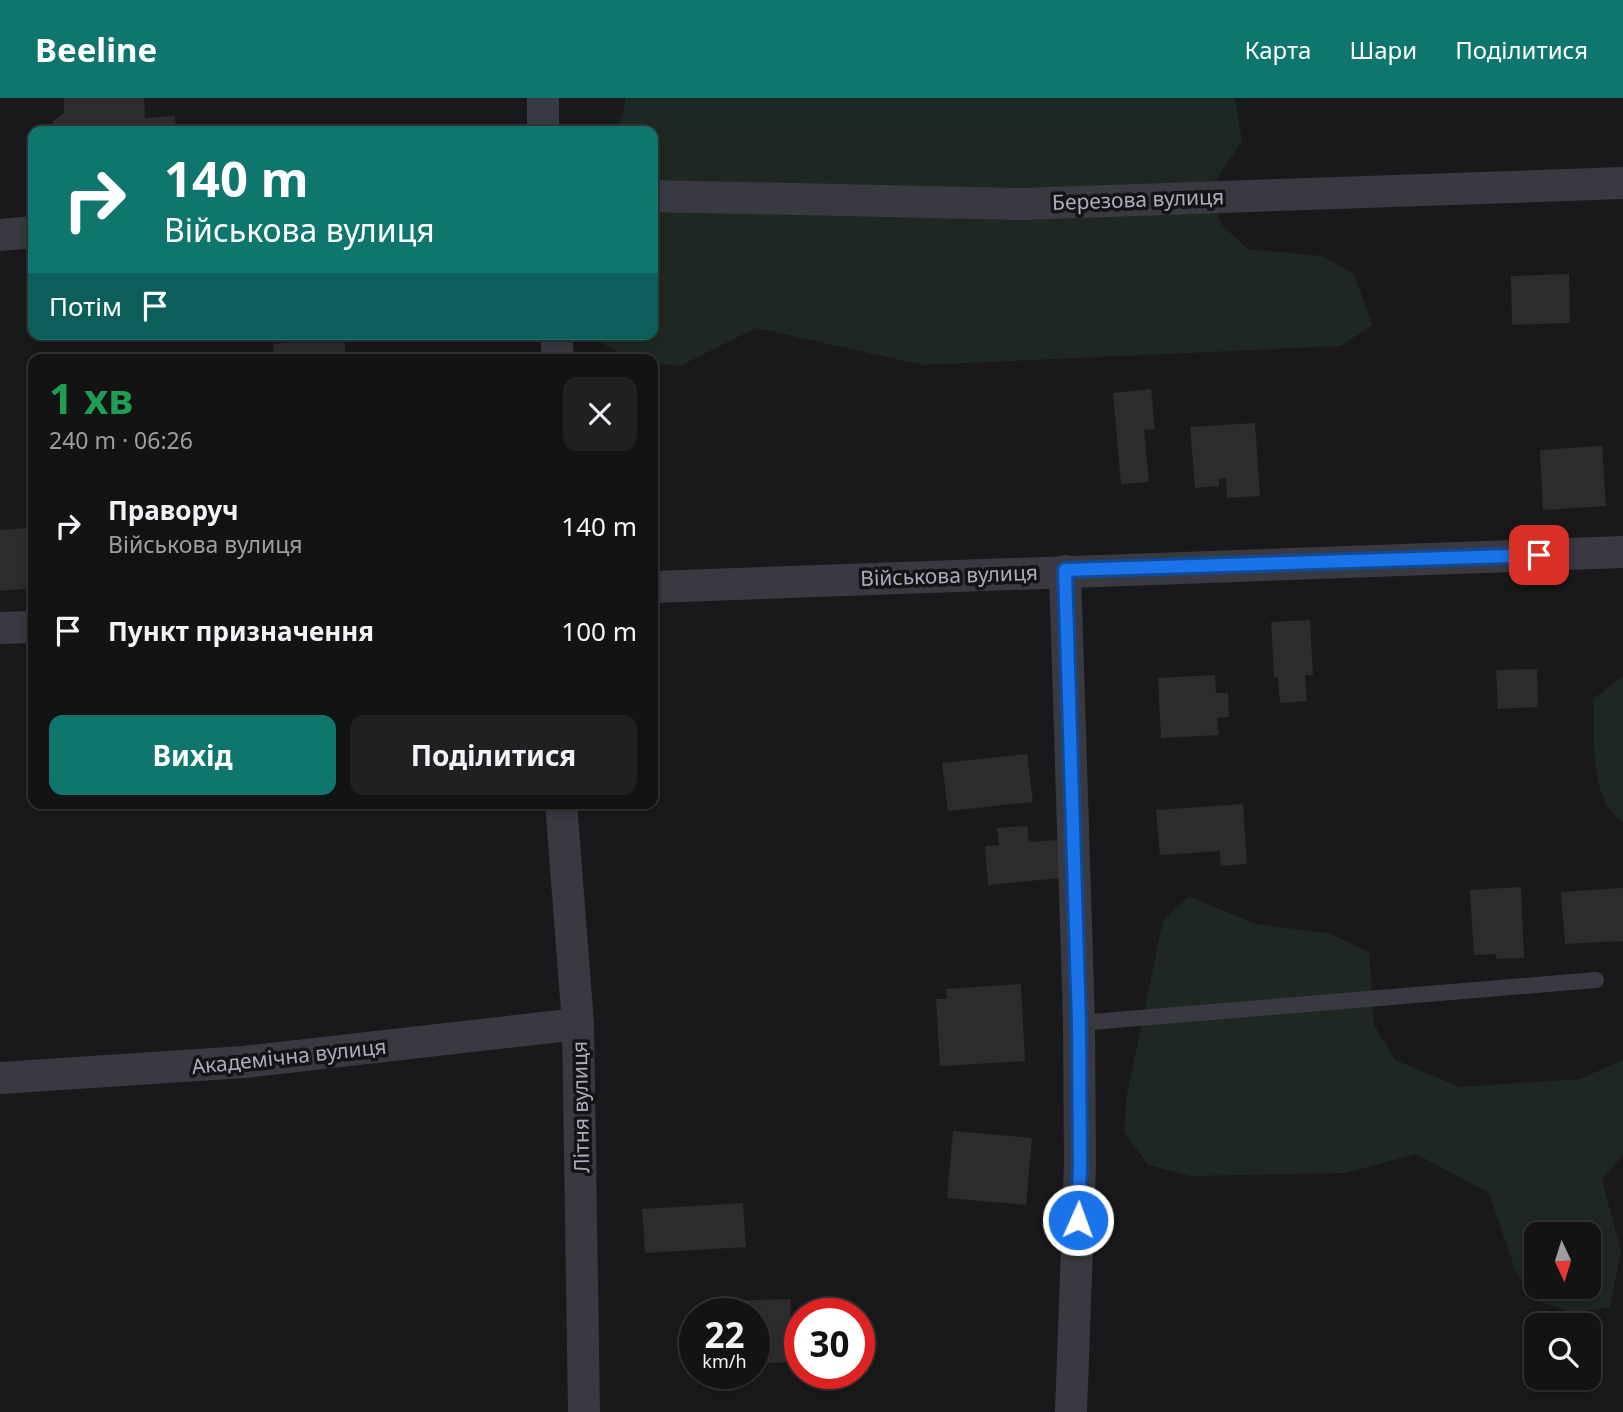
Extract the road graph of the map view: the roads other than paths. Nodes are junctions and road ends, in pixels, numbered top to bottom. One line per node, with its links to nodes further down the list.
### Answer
1 (543, 98): 2 (street)
2 (544, 126)
3 (1623, 183): 4 (street, Березова вулиця)
4 (658, 196)
5 (28, 232): 6 (street)
6 (0, 235)
7 (1623, 552): 8 (street, Військова вулиця)
8 (1065, 570): 9 (street, Військова вулиця); 14 (street)
9 (658, 587)
10 (28, 627): 11 (street)
11 (0, 628)
12 (561, 809): 15 (street, Літня вулиця)
13 (1596, 980): 14 (lane)
14 (1079, 1023): 18 (street)
15 (578, 1024): 16 (street, Академічна вулиця); 17 (street, Літня вулиця)
16 (0, 1078)
17 (584, 1412)
18 (1071, 1412)

